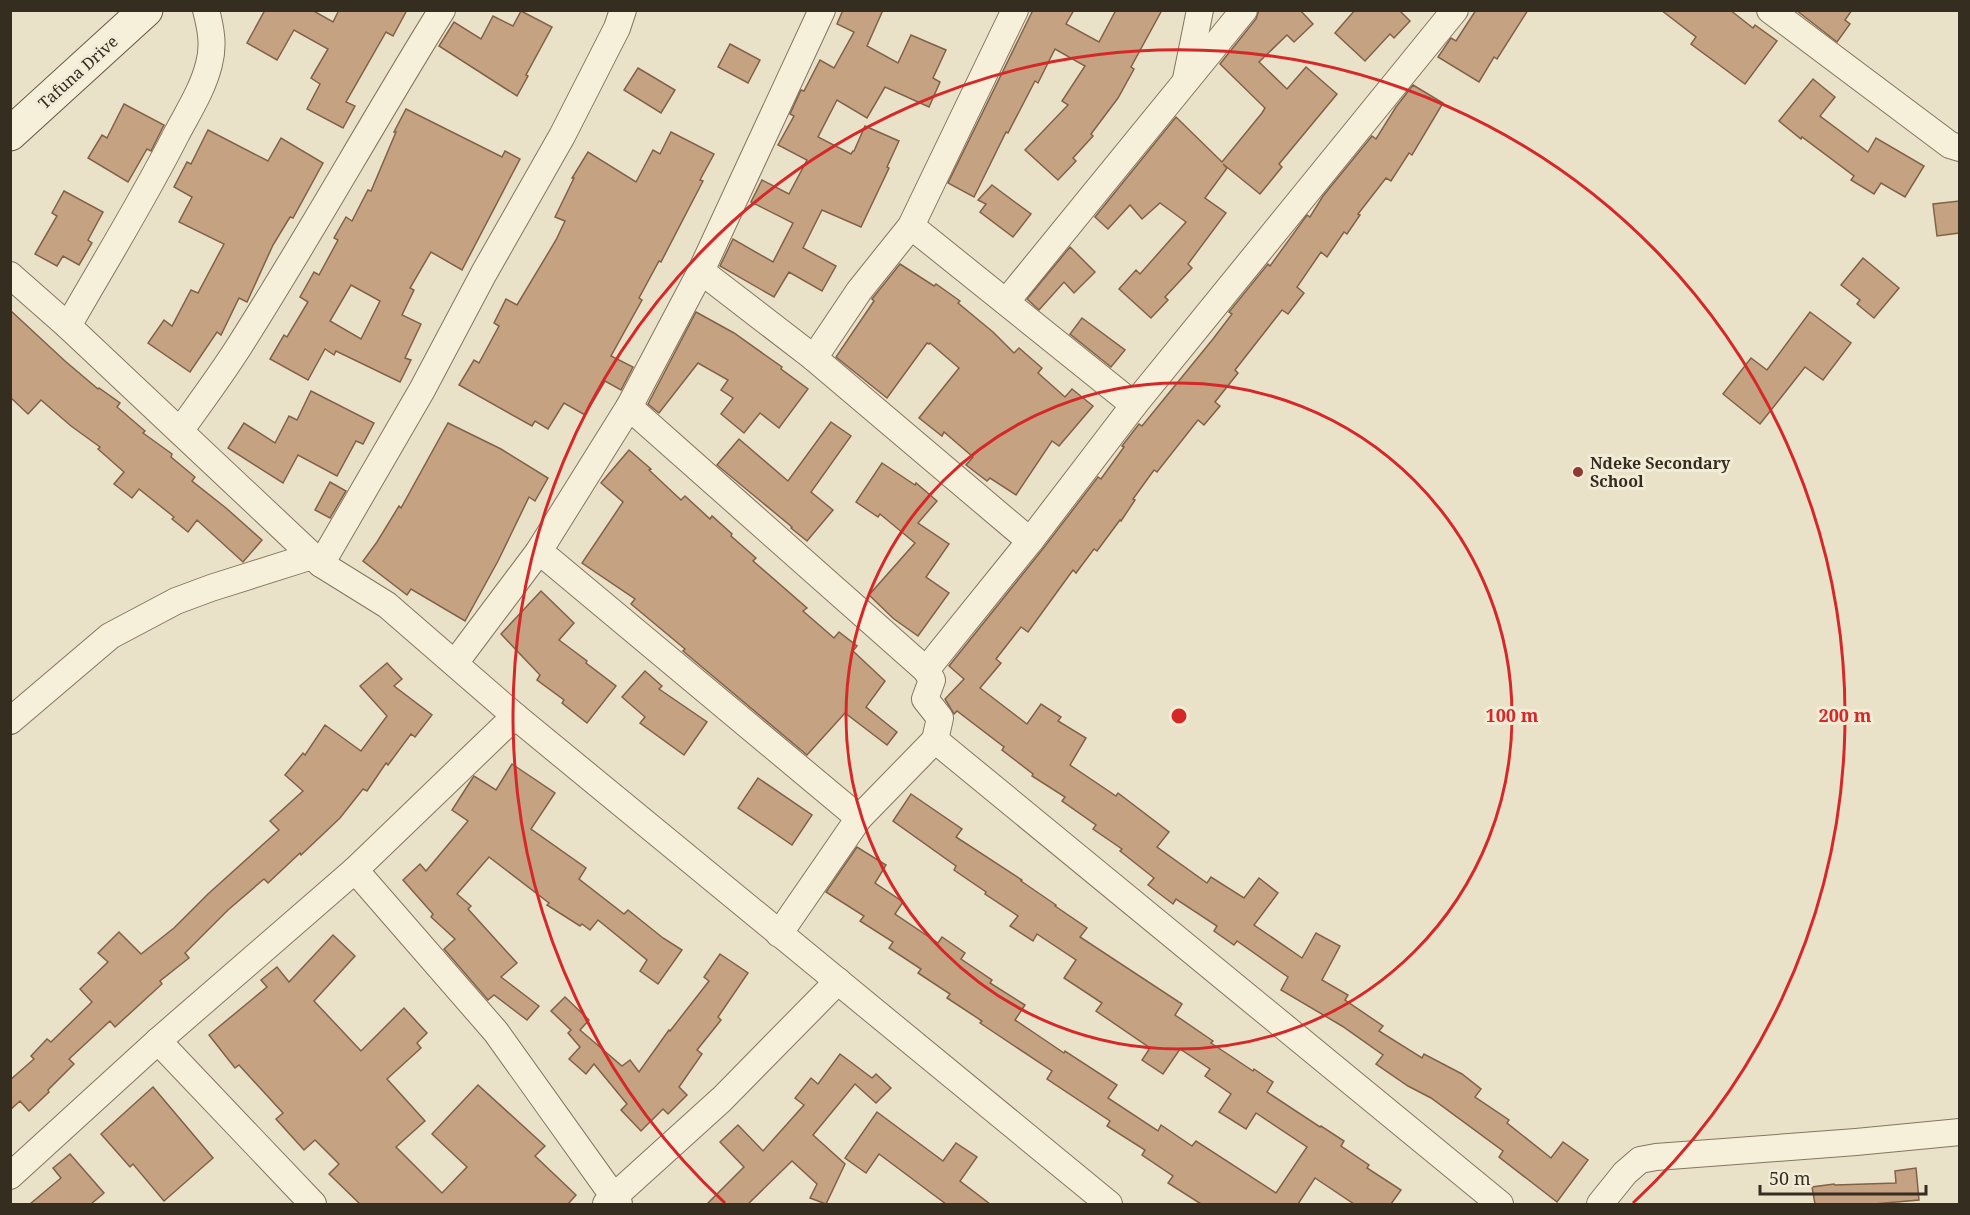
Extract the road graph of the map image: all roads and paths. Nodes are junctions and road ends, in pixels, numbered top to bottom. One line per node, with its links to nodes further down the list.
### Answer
1 (146, 10): 12 (main road, Tafuna Drive)
2 (206, 10): 18 (street)
3 (442, 10): 22 (street)
4 (623, 10): 25 (street)
5 (822, 10): 15 (street)
6 (1016, 10): 14 (street)
7 (1200, 10): 11 (street)
8 (1244, 10): 11 (street)
9 (1455, 10): 20 (street)
10 (1770, 10): 13 (street)
11 (1184, 85): 17 (street)
12 (10, 134)
13 (1959, 148)
14 (911, 226): 17 (street); 19 (street)
15 (701, 271): 19 (street); 21 (street)
16 (10, 275): 18 (street)
17 (1006, 302): 20 (street)
18 (68, 326): 22 (street)
19 (814, 358): 23 (street)
20 (1134, 405): 23 (street)
21 (629, 407): 24 (street); 27 (street)
22 (180, 432): 25 (street)
23 (1030, 541): 27 (street)
24 (539, 551): 26 (street); 31 (street)
25 (316, 560): 26 (street); 29 (street)
26 (456, 663): 28 (street)
27 (926, 670): 30 (street)
28 (515, 716): 32 (street); 33 (street)
29 (10, 721)
30 (935, 740): 31 (street); 41 (street)
31 (859, 818): 33 (street)
32 (355, 870): 35 (street); 38 (street)
33 (779, 933): 34 (street)
34 (838, 981): 38 (street); 40 (street)
35 (158, 1041): 37 (street); 39 (street)
36 (1959, 1132): 42 (street)
37 (10, 1176)
38 (613, 1202)
39 (314, 1204)
40 (1109, 1204)
41 (1500, 1204)
42 (1600, 1204)

